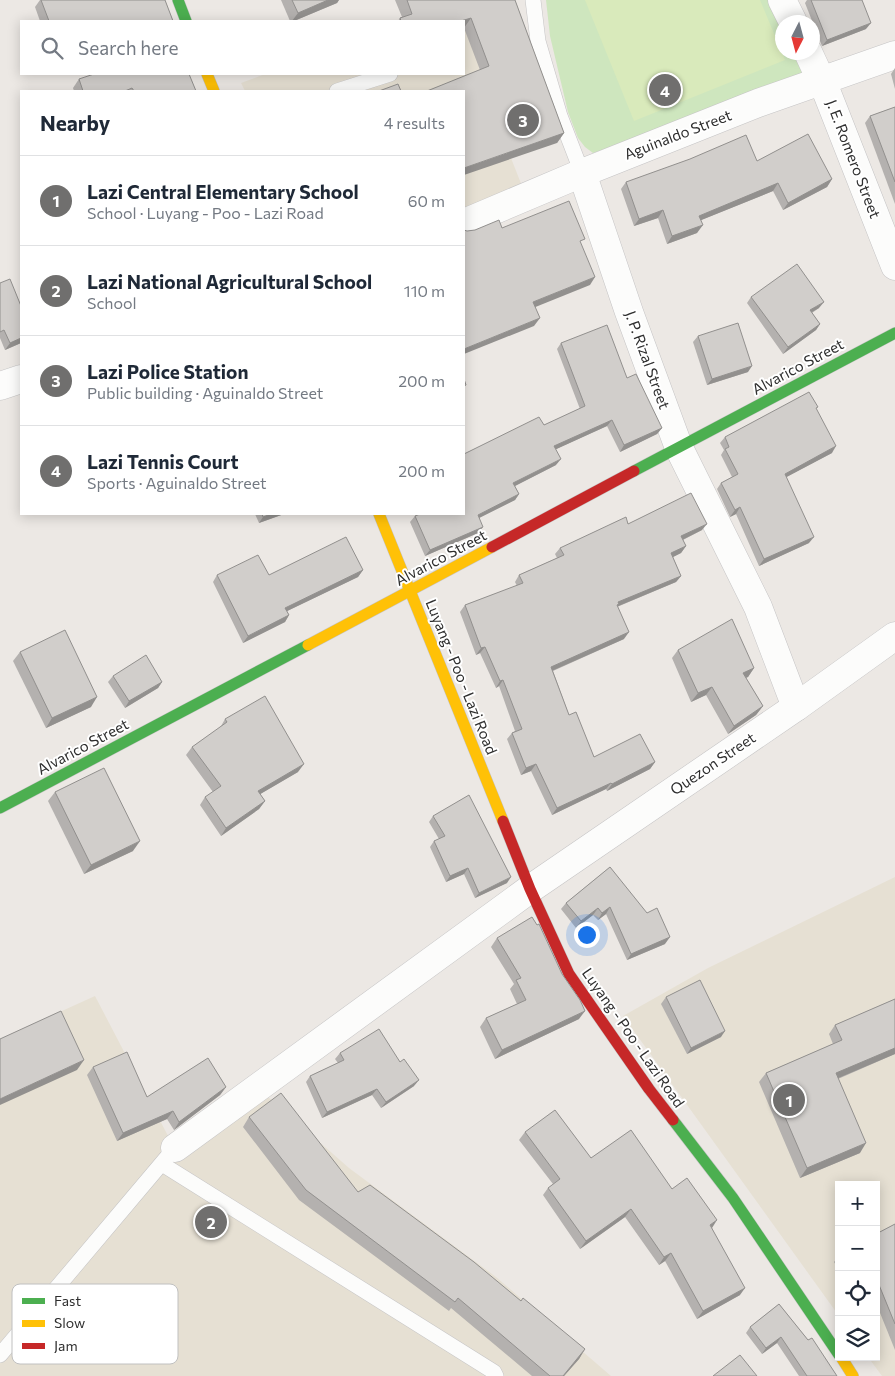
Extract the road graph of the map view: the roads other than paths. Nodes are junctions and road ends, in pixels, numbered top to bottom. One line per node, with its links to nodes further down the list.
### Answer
1 (178, 0): 5 (main road)
2 (532, 0): 13 (lane, J. P. Rizal Street)
3 (782, 0): 4 (street)
4 (790, 15)
5 (186, 20)
6 (895, 56): 10 (street, Aguinaldo Street)
7 (812, 60): 10 (street, J. E. Romero Street)
8 (207, 75): 11 (main road)
9 (387, 75): 12 (lane)
10 (822, 81): 13 (street, Aguinaldo Street); 15 (street, J. E. Romero Street)
11 (214, 90)
12 (340, 90)
13 (582, 173): 14 (street, Aguinaldo Street); 19 (street, J. P. Rizal Street)
14 (465, 223)
15 (895, 266)
16 (895, 333): 19 (main road, Alvarico Street)
17 (20, 379): 18 (street)
18 (0, 386)
19 (679, 448): 21 (main road, Alvarico Street); 23 (street, J. P. Rizal Street)
20 (379, 515): 21 (main road, Luyang - Poo - Lazi Road)
21 (410, 591): 24 (main road, Alvarico Street); 25 (main road, Luyang - Poo - Lazi Road)
22 (895, 636): 23 (street, Quezon Street)
23 (796, 707): 25 (street, Quezon Street)
24 (0, 808)
25 (530, 889): 26 (street, Quezon Street); 29 (main road, Luyang - Poo - Lazi Road)
26 (168, 1156): 27 (lane); 32 (lane)
27 (60, 1284)
28 (12, 1341): 30 (lane)
29 (835, 1349)
30 (0, 1355)
31 (843, 1361): 33 (main road, Luyang - Poo - Lazi Road)
32 (496, 1376)
33 (853, 1376)

